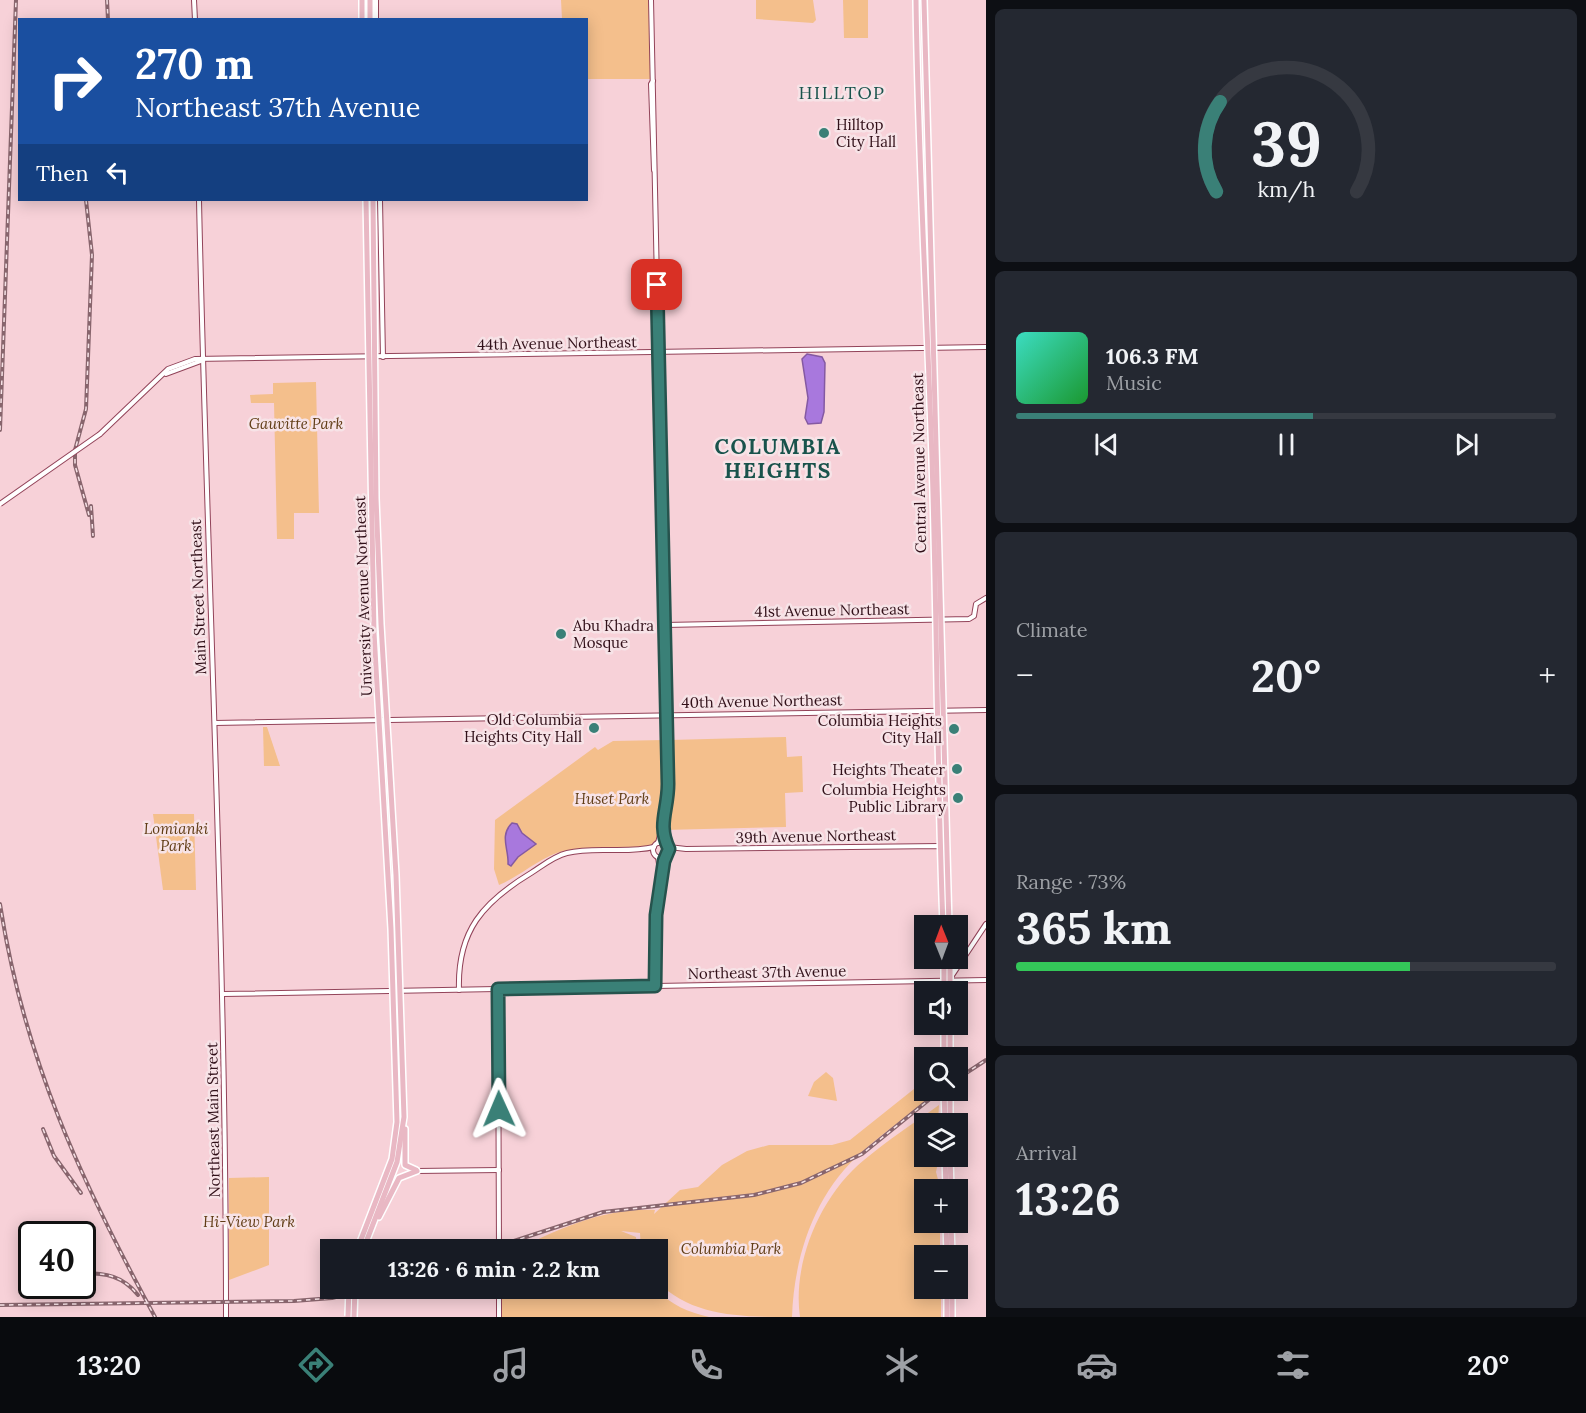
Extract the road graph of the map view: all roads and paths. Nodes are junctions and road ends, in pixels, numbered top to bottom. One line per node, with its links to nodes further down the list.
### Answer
1 (194, 0): 8 (street)
2 (362, 0): 9 (main road)
3 (370, 0): 10 (main road)
4 (376, 0): 11 (street)
5 (651, 0): 18 (street)
6 (916, 0): 17 (main road, Central Avenue Northeast)
7 (924, 0): 17 (main road, Central Avenue Northeast)
8 (195, 18)
9 (362, 18)
10 (370, 18)
11 (376, 18)
12 (199, 201): 21 (street, Main Street Northeast)
13 (366, 201): 19 (main road, University Avenue Northeast)
14 (373, 201): 19 (main road, University Avenue Northeast)
15 (380, 201): 20 (street)
16 (986, 347): 17 (street, 44th Avenue Northeast)
17 (931, 349): 18 (street, 44th Avenue Northeast); 24 (main road, Central Avenue Northeast)
18 (658, 354): 20 (street, 44th Avenue Northeast); 25 (street)
19 (372, 357): 20 (street, 44th Avenue Northeast); 21 (street, 44th Avenue Northeast); 29 (main road, University Avenue Northeast)
20 (383, 357)
21 (201, 361): 22 (street, 44th Avenue Northeast, bridge); 30 (street, Main Street Northeast)
22 (0, 504)
23 (986, 598): 24 (street, 41st Avenue Northeast)
24 (938, 620): 25 (street, 41st Avenue Northeast); 26 (main road, Central Avenue Northeast)
25 (665, 625): 28 (street)
26 (940, 710): 27 (street, 40th Avenue Northeast); 28 (street, 40th Avenue Northeast); 35 (main road, Central Avenue Northeast)
27 (986, 710)
28 (666, 714): 29 (street, 40th Avenue Northeast); 31 (street)
29 (383, 720): 30 (street, 40th Avenue Northeast); 52 (main road, University Avenue Northeast)
30 (215, 723): 53 (street, Main Street Northeast)
31 (662, 826): 32 (street); 33 (street)
32 (658, 843): 33 (street, 39th Avenue Northeast); 34 (street)
33 (667, 845): 36 (street, 39th Avenue Northeast); 39 (street)
34 (654, 847): 37 (street); 38 (street)
35 (943, 847): 36 (street, 39th Avenue Northeast); 41 (main road, Central Avenue Northeast); 42 (main road, Central Avenue Northeast)
36 (686, 849): 39 (street, 39th Avenue Northeast)
37 (634, 850): 38 (street, 39th Avenue Northeast); 51 (street)
38 (656, 855): 39 (street, 39th Avenue Northeast); 40 (street)
39 (667, 855): 40 (street)
40 (661, 874): 49 (street)
41 (944, 915)
42 (946, 915)
43 (986, 924): 47 (street)
44 (945, 969): 47 (main road)
45 (949, 969): 47 (main road)
46 (986, 980): 47 (street, Northeast 37th Avenue)
47 (947, 981)
48 (914, 982): 49 (street, Northeast 37th Avenue)
49 (655, 986): 50 (street, Northeast 37th Avenue)
50 (498, 989): 51 (street, Northeast 37th Avenue); 55 (street)
51 (459, 990): 52 (street, Northeast 37th Avenue)
52 (396, 991): 53 (street, Northeast 37th Avenue); 54 (main road); 58 (main road)
53 (224, 994): 66 (street, Northeast Main Street)
54 (404, 1117): 56 (main road); 57 (main road)
55 (499, 1170): 56 (street); 60 (street)
56 (417, 1171): 57 (main road)
57 (370, 1231): 59 (main road)
58 (361, 1239)
59 (367, 1239)
60 (500, 1239)
61 (349, 1299): 67 (main road, bridge)
62 (355, 1299): 68 (main road, bridge)
63 (499, 1299): 69 (street)
64 (947, 1299): 70 (main road)
65 (952, 1299): 71 (main road)
66 (226, 1317)
67 (348, 1317)
68 (354, 1317)
69 (499, 1317)
70 (947, 1317)
71 (952, 1317)

